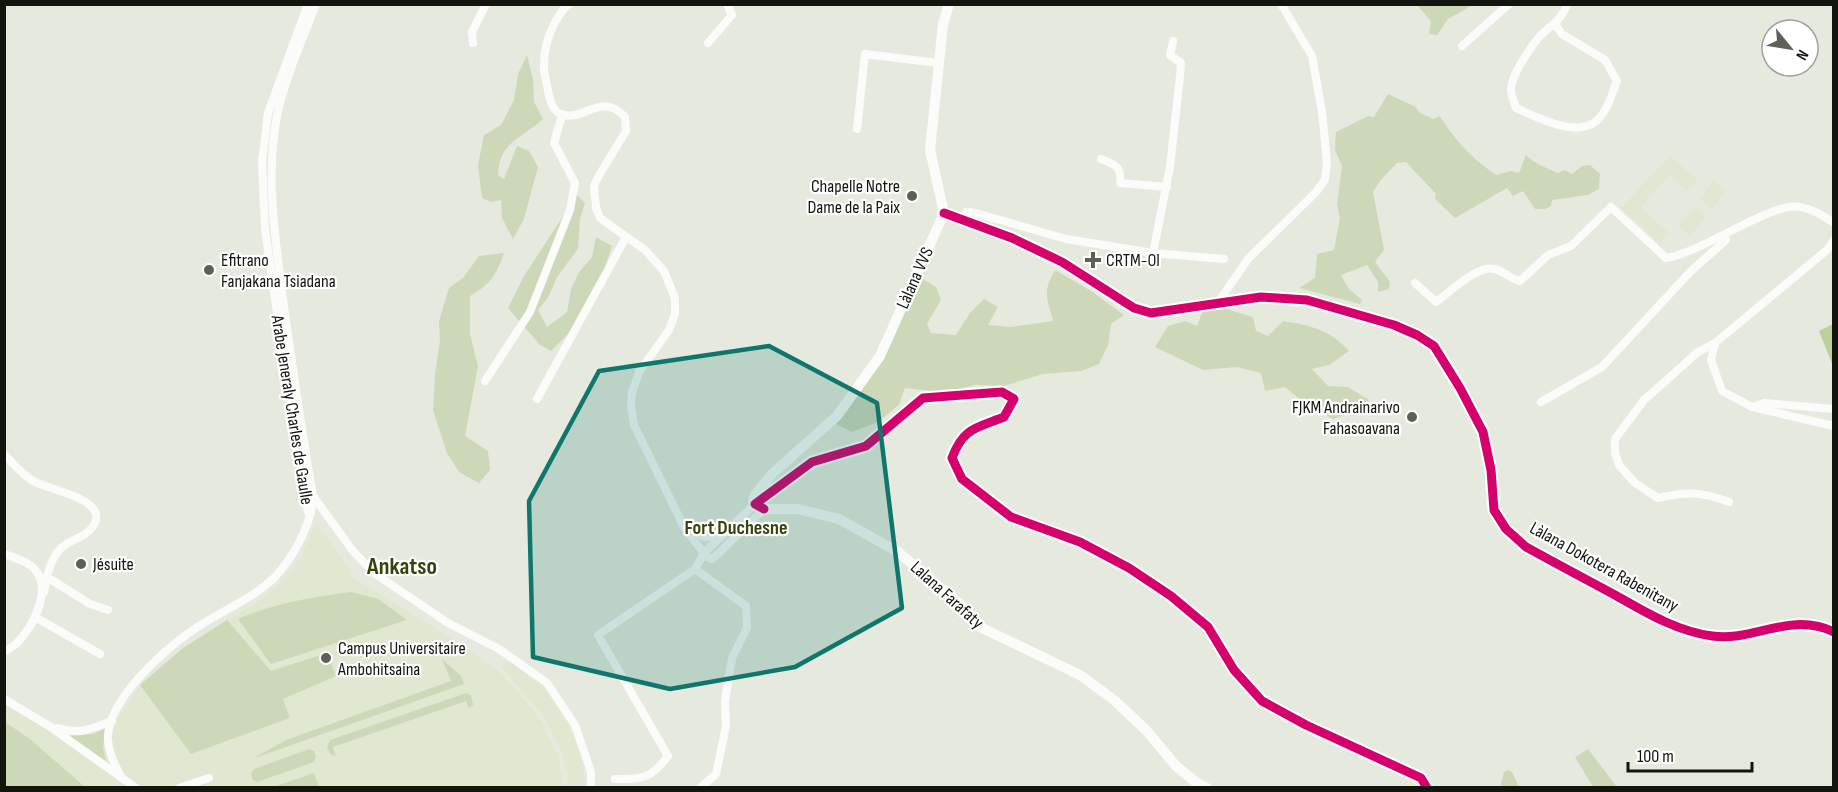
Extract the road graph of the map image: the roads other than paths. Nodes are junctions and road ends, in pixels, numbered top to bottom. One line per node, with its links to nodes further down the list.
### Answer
1 (308, 4): 38 (street, Arabe Jeneraly Charles de Gaulle)
2 (316, 4): 39 (street, Arabe Jeneraly Charles de Gaulle)
3 (486, 4): 12 (street)
4 (569, 4): 16 (street)
5 (727, 4): 13 (street)
6 (949, 4): 15 (main road)
7 (1281, 4): 29 (street)
8 (1509, 4): 14 (street)
9 (1567, 4): 10 (street)
10 (1555, 24): 10 (street)
11 (1173, 41): 19 (street)
12 (473, 43)
13 (708, 43)
14 (1462, 46)
15 (938, 63): 17 (street); 20 (main road)
16 (562, 115): 24 (street); 31 (street)
17 (857, 129)
18 (1101, 159): 19 (street)
19 (1167, 187): 26 (street)
20 (944, 213): 21 (street, Làlana Dokotera Rabenitany); 41 (main road, Làlana VVS)
21 (960, 220): 26 (street); 29 (street, Làlana Dokotera Rabenitany)
22 (1756, 220): 23 (street); 28 (street); 33 (street)
23 (1833, 223)
24 (626, 237): 32 (street); 43 (street)
25 (1833, 240): 30 (street)
26 (1153, 253): 27 (street)
27 (1224, 259)
28 (1415, 283)
29 (1217, 304): 52 (street, Làlana Dokotera Rabenitany)
30 (1715, 343): 34 (street); 40 (street)
31 (485, 381)
32 (537, 399)
33 (1541, 402)
34 (1752, 407): 35 (street); 36 (street)
35 (1833, 409)
36 (1833, 426)
37 (4, 454): 48 (street)
38 (303, 484): 39 (street); 42 (street, Arabe Jeneraly Charles de Gaulle)
39 (313, 496): 42 (street, Arabe Jeneraly Charles de Gaulle); 63 (street)
40 (1729, 502)
41 (759, 506): 44 (street); 45 (street); 65 (main road, Lalana Farafaty)
42 (309, 517): 56 (street)
43 (684, 527): 44 (street); 45 (street)
44 (723, 534): 45 (street)
45 (704, 553): 47 (street)
46 (4, 554): 49 (street)
47 (695, 569): 60 (street); 64 (street)
48 (47, 577): 49 (street); 50 (street)
49 (44, 592): 51 (street)
50 (108, 610)
51 (35, 617): 53 (street); 54 (street)
52 (1833, 632)
53 (4, 652)
54 (100, 654)
55 (4, 699): 57 (street)
56 (112, 720): 57 (street); 58 (street)
57 (49, 726): 58 (street)
58 (122, 778): 61 (street)
59 (209, 778): 62 (street)
60 (615, 779)
61 (136, 788)
62 (178, 788)
63 (591, 788)
64 (700, 788)
65 (1207, 788)

